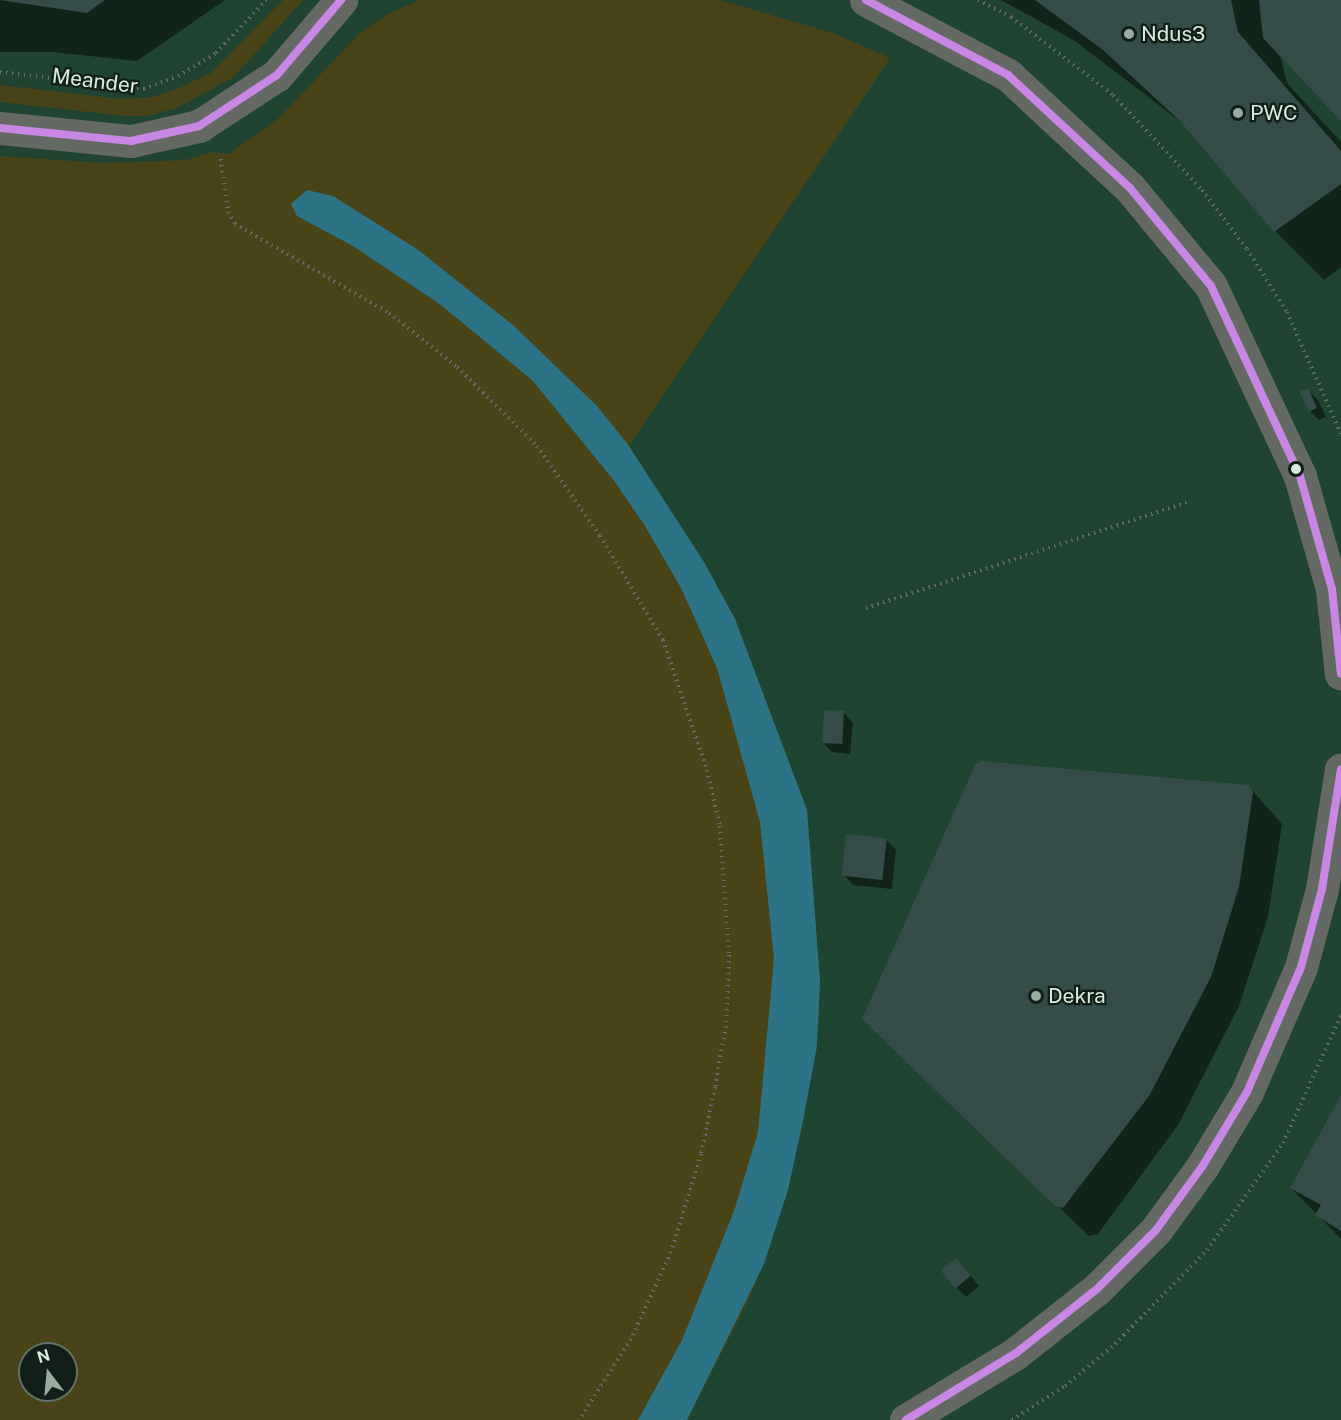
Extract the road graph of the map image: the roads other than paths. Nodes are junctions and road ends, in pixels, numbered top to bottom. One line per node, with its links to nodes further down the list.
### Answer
1 (341, 0): 3 (street)
2 (866, 0): 4 (street)
3 (0, 128)
4 (1341, 674)
5 (1341, 769): 6 (street)
6 (906, 1420)

